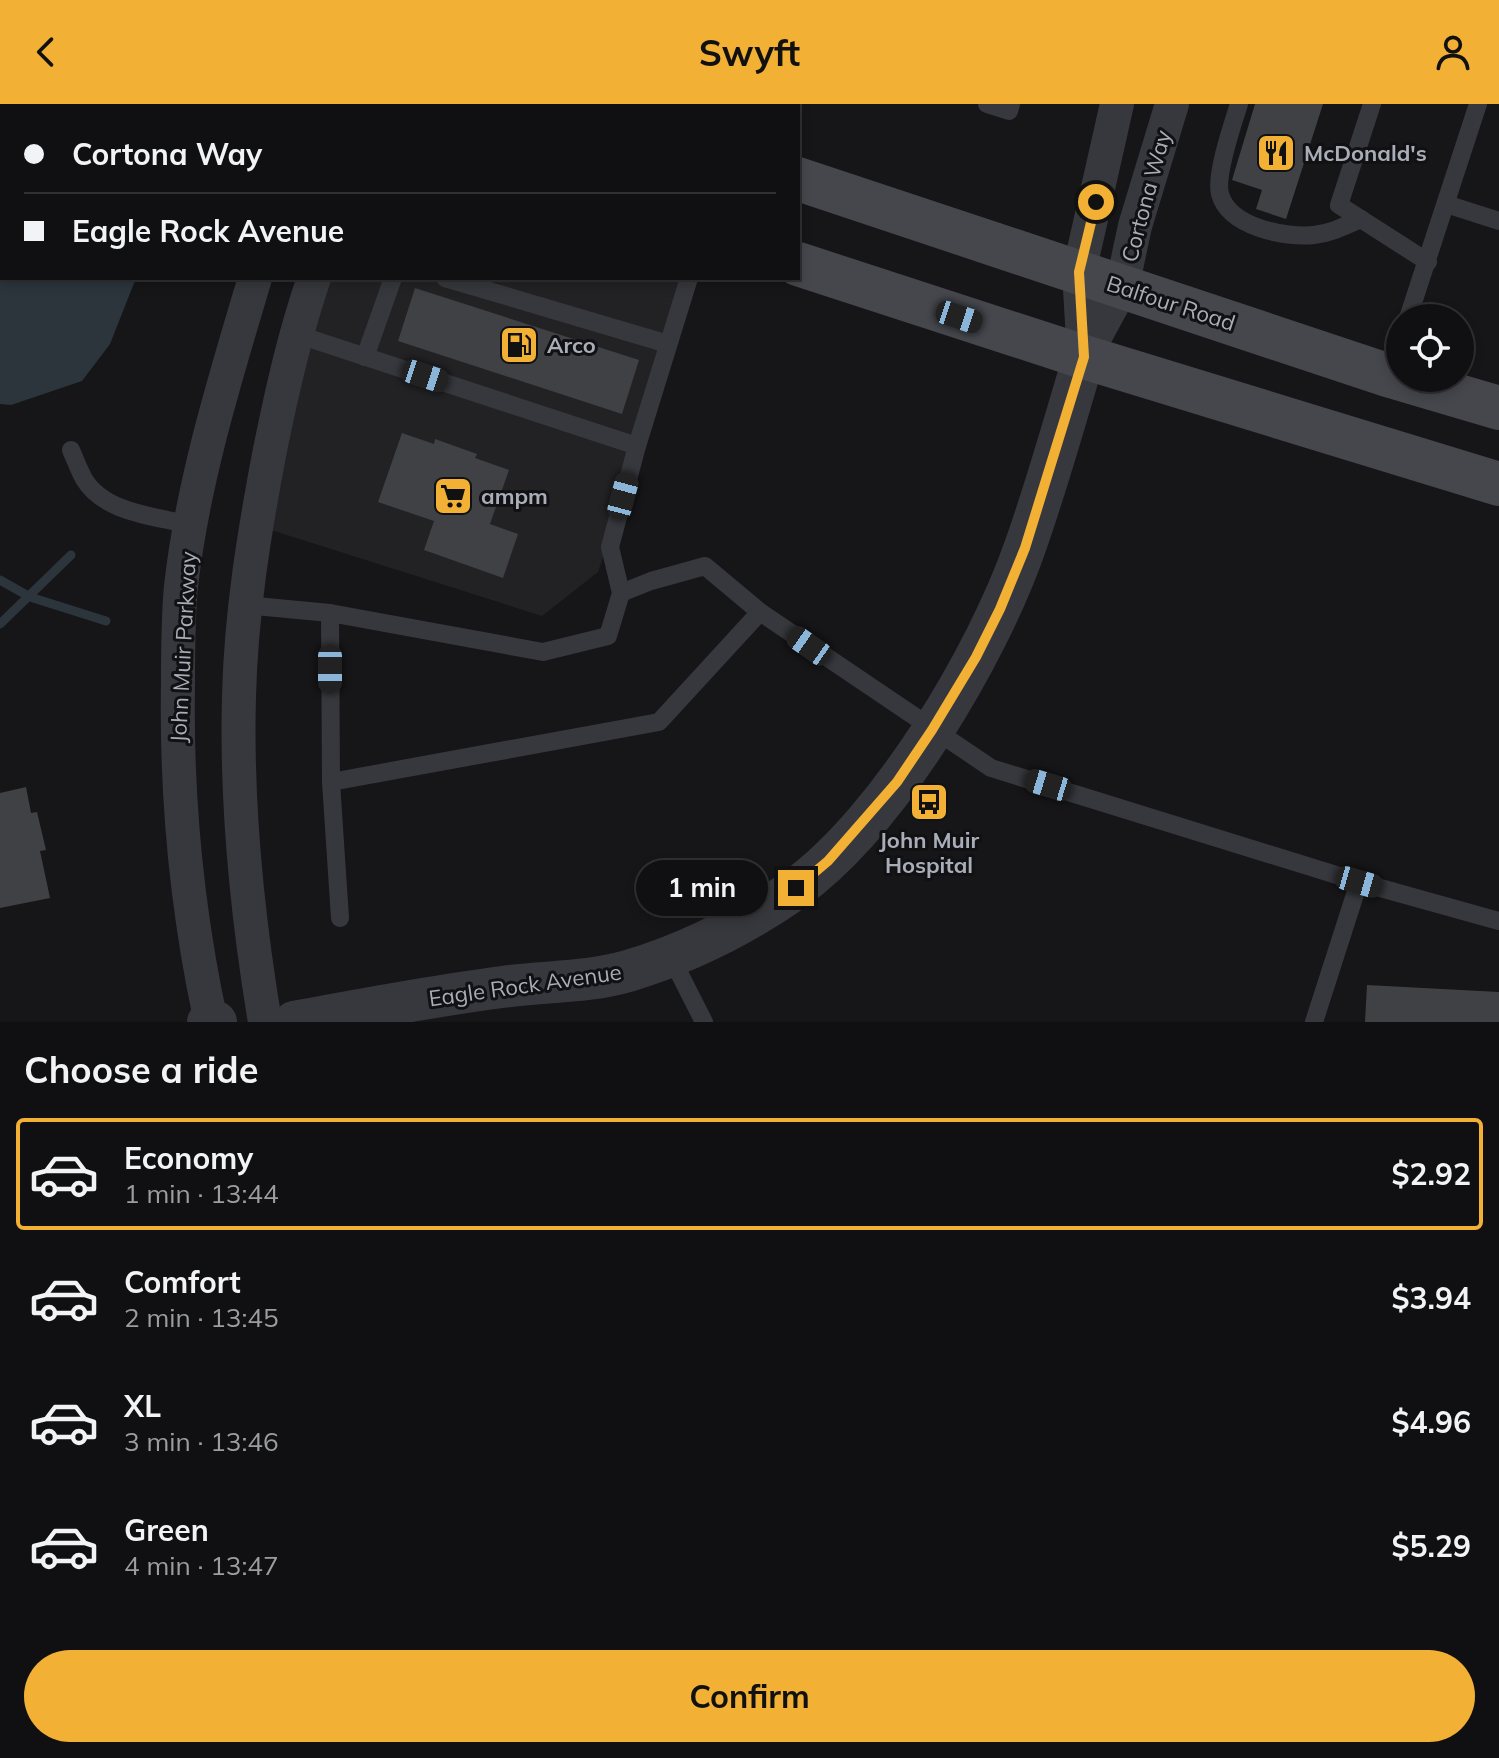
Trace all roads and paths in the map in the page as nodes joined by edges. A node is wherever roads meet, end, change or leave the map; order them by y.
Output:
1 (987, 104) edge
2 (1011, 104) edge
3 (1117, 104) edge
4 (1172, 104) edge
5 (1239, 104) edge
6 (1372, 104) edge
7 (1478, 104) edge
8 (800, 180) edge
9 (1446, 204) junction
10 (1361, 219) junction
11 (1499, 221) edge
12 (1428, 262) junction
13 (800, 265) edge
14 (1079, 272) junction
15 (254, 280) edge
16 (313, 280) edge
17 (392, 280) edge
18 (452, 280) edge
19 (688, 280) edge
20 (1122, 287) junction
21 (1413, 304) edge
22 (296, 334) junction
23 (668, 344) junction
24 (1386, 355) edge
25 (365, 357) junction
26 (1084, 357) junction
27 (1466, 392) edge
28 (1499, 408) edge
29 (637, 446) junction
30 (71, 450) dead end
31 (1499, 484) edge
32 (190, 525) junction
33 (621, 593) junction
34 (245, 605) junction
35 (760, 612) junction
36 (330, 613) junction
37 (932, 730) junction
38 (331, 782) junction
39 (1359, 882) junction
40 (340, 918) dead end
41 (1499, 921) edge
42 (671, 957) junction
43 (211, 1022) edge
44 (265, 1022) edge
45 (294, 1022) edge
46 (704, 1022) edge
47 (1314, 1022) edge

1 - 2 lane
3 - 14 street, Cortona Way
4 - 20 street, Cortona Way
5 - 10 lane
6 - 10 lane
7 - 9 lane
8 - 14 main road, Balfour Road
9 - 11 lane
9 - 12 lane
10 - 12 lane
12 - 21 lane
13 - 26 main road
14 - 20 main road, Balfour Road
14 - 26 street, Cortona Way
15 - 32 street, John Muir Parkway
16 - 22 street
17 - 25 lane
18 - 23 lane
19 - 23 lane
20 - 24 main road, Balfour Road
20 - 26 street, Cortona Way
22 - 25 lane
22 - 34 street
23 - 29 lane
25 - 29 lane
26 - 31 main road
26 - 37 street, Eagle Rock Avenue
27 - 28 main road, Balfour Road
29 - 33 lane
30 - 32 lane
32 - 43 street, John Muir Parkway
33 - 35 lane
33 - 36 lane
34 - 36 lane
34 - 44 street
35 - 37 lane
35 - 38 lane
36 - 38 lane
37 - 39 lane
37 - 42 street, Eagle Rock Avenue
38 - 40 lane
39 - 41 lane
39 - 47 lane
42 - 45 street, Eagle Rock Avenue
42 - 46 lane

